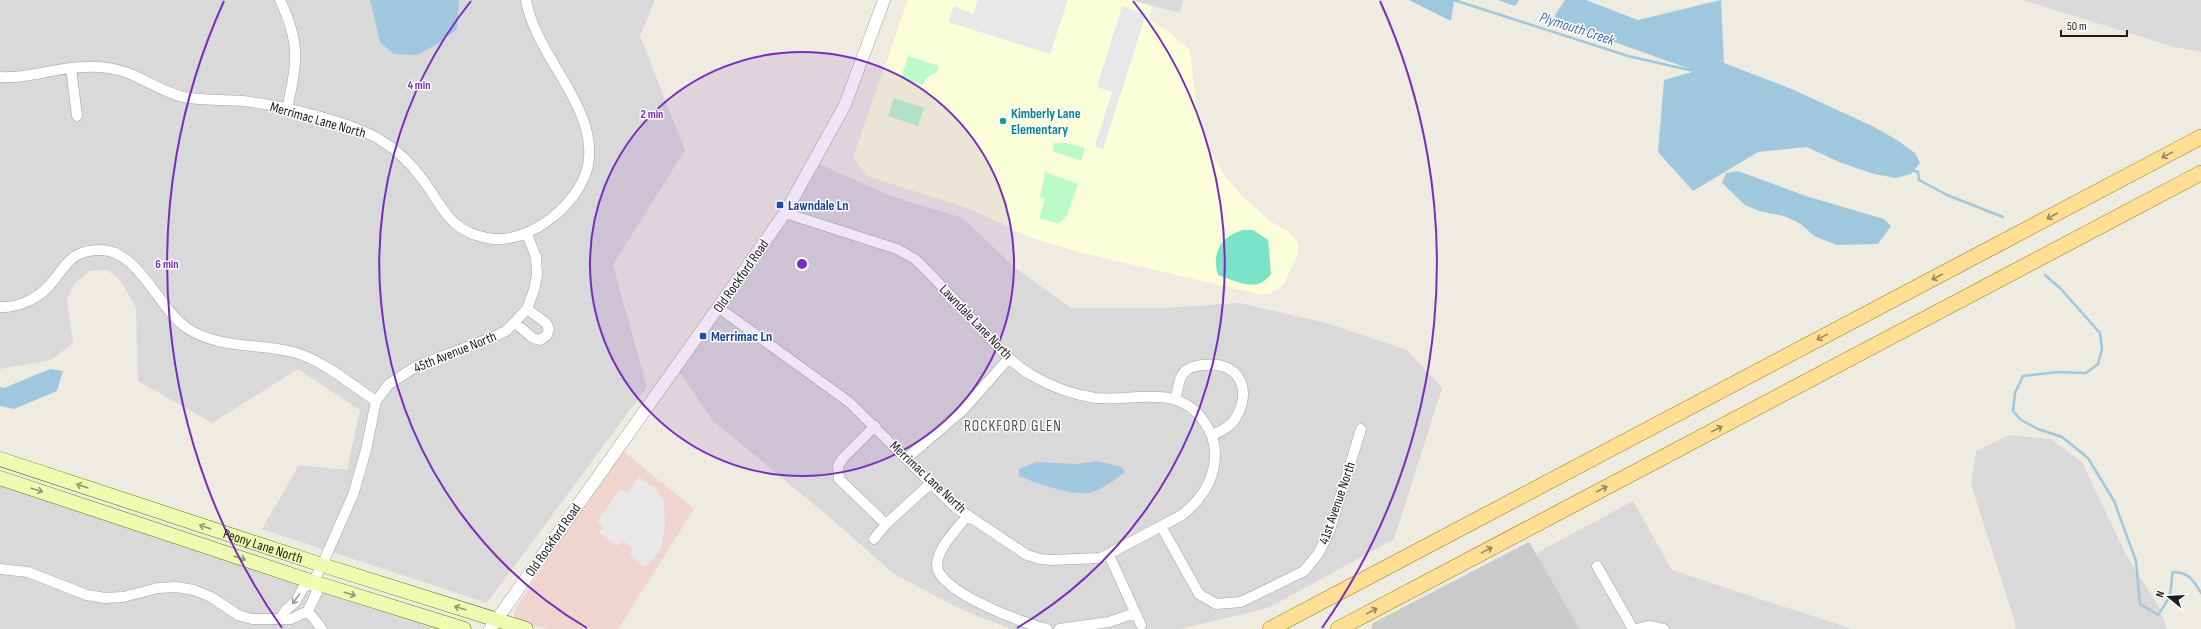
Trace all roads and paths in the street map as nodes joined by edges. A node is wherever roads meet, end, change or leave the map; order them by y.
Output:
1 (280, 0) edge
2 (526, 0) edge
3 (884, 0) edge
4 (71, 68) junction
5 (0, 77) edge
6 (287, 109) junction
7 (77, 116) dead end
8 (2201, 137) edge
9 (2201, 173) edge
10 (785, 213) junction
11 (527, 234) junction
12 (0, 307) edge
13 (719, 308) junction
14 (527, 309) junction
15 (515, 323) junction
16 (1009, 358) junction
17 (1176, 399) junction
18 (376, 401) junction
19 (875, 426) junction
20 (1361, 429) dead end
21 (1213, 435) junction
22 (907, 458) junction
23 (0, 459) edge
24 (0, 478) edge
25 (931, 483) junction
26 (968, 516) junction
27 (886, 524) junction
28 (1161, 526) junction
29 (874, 539) dead end
30 (1109, 554) junction
31 (322, 565) junction
32 (1597, 566) dead end
33 (0, 569) edge
34 (313, 582) junction
35 (308, 611) junction
36 (1135, 613) junction
37 (281, 618) junction
38 (494, 624) edge
39 (1140, 625) dead end
40 (322, 629) edge
41 (464, 629) edge
42 (526, 629) edge
43 (1047, 629) edge
44 (1059, 629) edge
45 (1270, 629) edge
46 (1338, 629) edge
47 (1634, 629) edge
48 (1664, 629) edge

1 - 6 street
2 - 11 street
3 - 10 street, Old Rockford Road
4 - 5 street, Merrimac Lane North
4 - 6 street, Merrimac Lane North
4 - 7 street
6 - 11 street, Merrimac Lane North
8 -> 45 main road
46 -> 9 main road
10 - 13 street, Old Rockford Road
10 - 16 street, Lawndale Lane North
11 - 14 street, 45th Avenue North
12 - 18 street
13 - 19 street, Merrimac Lane North
13 - 38 street, Old Rockford Road
14 - 15 street, 45th Avenue North
14 - 15 street
15 - 18 street, 45th Avenue North
16 - 17 street, Lawndale Lane North
16 - 22 street
17 - 21 street, Lawndale Lane North
17 - 21 street
18 - 31 street, 45th Avenue North
19 - 22 street, Merrimac Lane North
19 - 27 street
20 - 28 street, 41st Avenue North
21 - 28 street, Lawndale Lane North
22 - 25 street, Merrimac Lane North
31 -> 23 main road, Peony Lane North
24 -> 34 main road, Peony Lane North
25 - 26 street, Merrimac Lane North
25 - 27 street
26 - 30 street, Merrimac Lane North
26 - 43 street
27 - 29 street
28 - 30 street, Merrimac Lane North
30 - 36 street
31 - 34 street, 45th Avenue North
38 -> 31 main road, Peony Lane North
32 - 47 street
33 - 37 street
34 - 35 street
34 -> 37 street
34 -> 41 main road, Peony Lane North
35 - 37 street
35 - 40 street
36 - 39 street
36 - 44 street
38 - 42 main road, Peony Lane North
47 - 48 street

